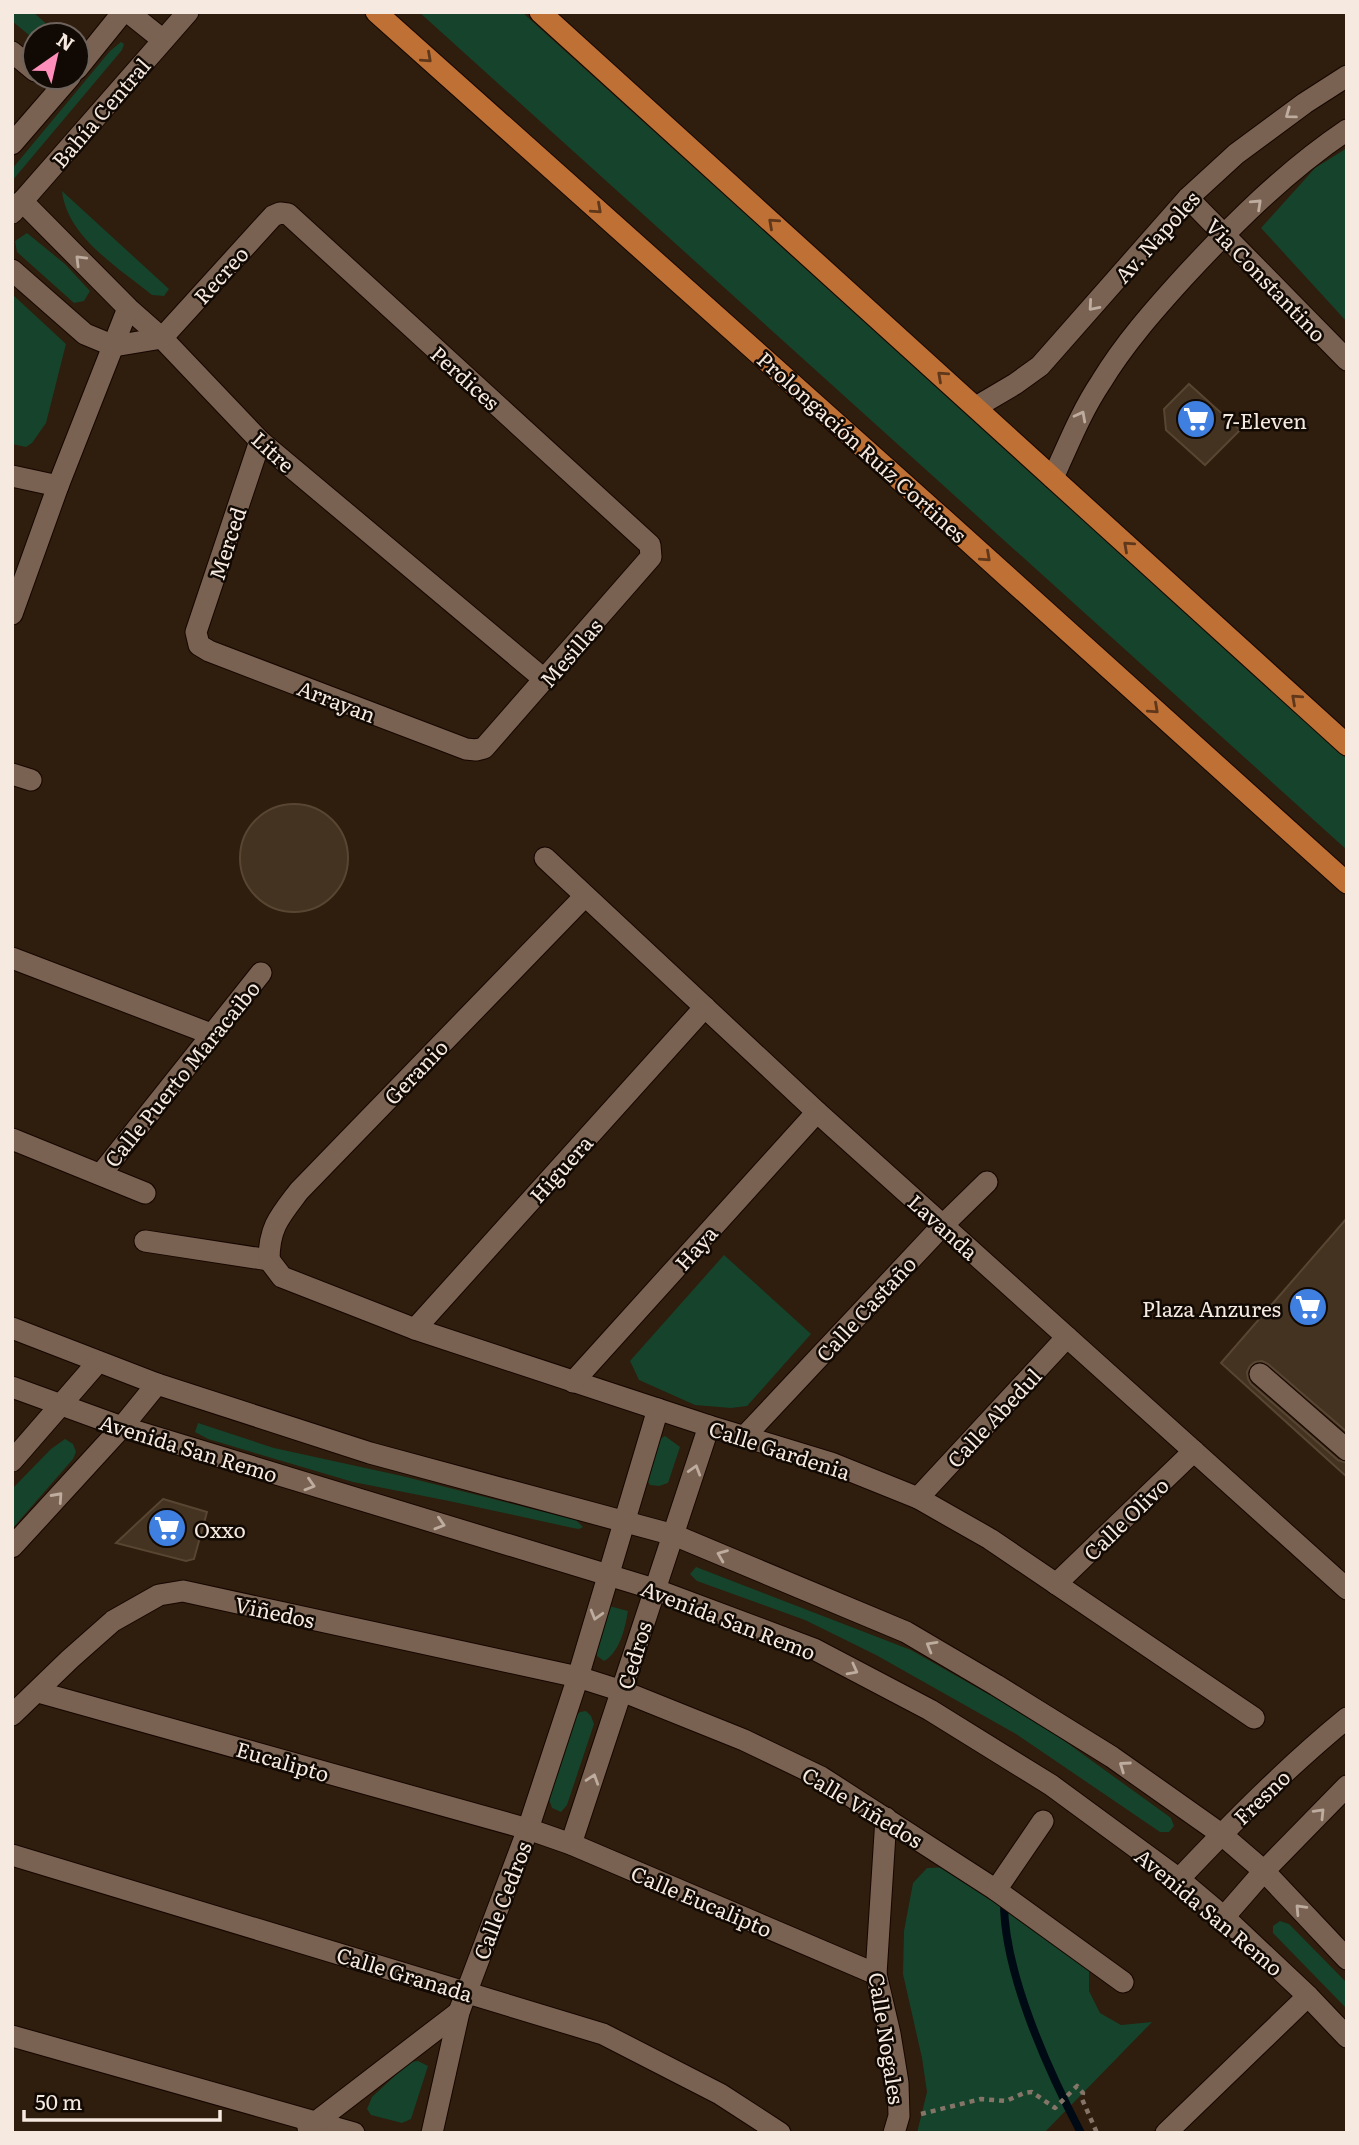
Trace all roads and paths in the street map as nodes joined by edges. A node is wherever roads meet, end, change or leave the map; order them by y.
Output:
1 (126, 12) edge
2 (188, 12) edge
3 (376, 12) edge
4 (540, 12) edge
5 (163, 40) junction
6 (91, 53) edge
7 (1347, 76) edge
8 (57, 91) edge
9 (17, 130) edge
10 (1347, 130) edge
11 (1188, 198) junction
12 (17, 207) edge
13 (280, 212) joint
14 (1223, 234) junction
15 (12, 270) edge
16 (128, 308) junction
17 (162, 338) junction
18 (114, 346) junction
19 (1347, 360) edge
20 (976, 407) junction
21 (260, 440) junction
22 (12, 476) edge
23 (1053, 478) junction
24 (58, 486) junction
25 (650, 545) joint
26 (12, 614) edge
27 (199, 645) joint
28 (545, 680) junction
29 (1347, 745) edge
30 (476, 750) joint
31 (545, 858) dead end
32 (1347, 883) edge
33 (585, 896) junction
34 (12, 958) edge
35 (261, 973) dead end
36 (705, 1007) junction
37 (211, 1034) junction
38 (817, 1112) junction
39 (12, 1139) edge
40 (101, 1174) junction
41 (987, 1182) dead end
42 (145, 1193) dead end
43 (943, 1224) junction
44 (145, 1241) dead end
45 (269, 1260) junction
46 (12, 1328) edge
47 (415, 1329) junction
48 (1068, 1336) junction
49 (99, 1362) junction
50 (1260, 1374) dead end
51 (573, 1382) junction
52 (157, 1384) junction
53 (12, 1387) edge
54 (61, 1406) junction
55 (657, 1409) junction
56 (709, 1426) junction
57 (122, 1427) junction
58 (745, 1436) junction
59 (1347, 1450) edge
60 (1194, 1451) junction
61 (12, 1461) edge
62 (918, 1498) junction
63 (624, 1521) junction
64 (674, 1535) junction
65 (12, 1547) edge
66 (608, 1576) junction
67 (1056, 1584) junction
68 (654, 1589) junction
69 (1347, 1589) edge
70 (578, 1678) junction
71 (622, 1691) junction
72 (38, 1692) junction
73 (12, 1715) edge
74 (1254, 1718) dead end
75 (1347, 1718) edge
76 (1347, 1786) edge
77 (886, 1818) junction
78 (1043, 1821) dead end
79 (528, 1829) junction
80 (1221, 1834) junction
81 (571, 1844) junction
82 (12, 1855) edge
83 (1264, 1871) junction
84 (1179, 1879) junction
85 (996, 1890) junction
86 (1224, 1917) junction
87 (1347, 1959) edge
88 (876, 1974) junction
89 (1123, 1982) dead end
90 (467, 1992) junction
91 (1308, 1996) junction
92 (459, 2012) junction
93 (12, 2036) edge
94 (1347, 2037) edge
95 (897, 2124) edge
96 (309, 2128) edge
97 (354, 2133) edge
98 (432, 2133) edge
99 (780, 2133) edge
100 (1097, 2133) edge
101 (1167, 2133) edge

1 - 5 street
1 - 6 street
2 - 5 street, Bahía Central
3 -> 32 main road, Prolongación Ruíz Cortines
20 -> 4 main road
5 - 12 street, Bahía Central
7 -> 11 street, Av. Napoles
8 - 9 street
14 -> 10 street
11 - 14 street, Via Constantino
11 -> 20 street, Av. Napoles
16 -> 12 street, Litre
13 - 17 street, Recreo
13 - 25 street, Perdices
14 - 19 street, Via Constantino
23 -> 14 street
15 - 18 street
16 - 17 street, Litre
16 - 18 street
17 - 18 street
17 - 21 street, Litre
18 - 24 street
20 - 23 main road
21 - 27 street, Merced
21 - 28 street, Litre
22 - 24 street
29 -> 23 main road
24 - 26 street
25 - 28 street, Mesillas
27 - 30 street, Arrayan
28 - 30 street, Mesillas
31 - 33 street, Lavanda
33 - 36 street, Lavanda
33 - 45 street, Geranio
34 - 37 street
35 - 37 street, Calle Puerto Maracaibo
36 - 38 street, Lavanda
36 - 47 street, Higuera
37 - 40 street, Calle Puerto Maracaibo
38 - 43 street, Lavanda
38 - 51 street, Haya
39 - 40 street
40 - 42 street
41 - 43 street, Calle Castaño
43 - 48 street, Lavanda
43 - 58 street, Calle Castaño
44 - 45 street
45 - 47 street, Calle Gardenia
46 - 49 street
47 - 51 street, Calle Gardenia
48 - 60 street, Lavanda
48 - 62 street, Calle Abedul
49 - 52 street
49 - 54 street
50 - 59 street
51 - 55 street, Calle Gardenia
52 - 57 street
52 - 63 street
53 - 54 street, Avenida San Remo
54 - 57 street, Avenida San Remo
54 - 61 street
55 - 56 street, Calle Gardenia
55 - 63 street
56 - 58 street, Calle Gardenia
64 -> 56 street, Cedros
65 -> 57 street
57 -> 66 street, Avenida San Remo
58 - 62 street, Calle Gardenia
60 - 67 street, Calle Olivo
60 - 69 street, Lavanda
62 - 67 street, Calle Gardenia
63 - 64 street
63 - 66 street
64 - 68 street, Cedros
80 -> 64 street
66 - 68 street, Avenida San Remo
66 -> 70 street
67 - 74 street, Calle Gardenia
68 - 71 street, Cedros
68 -> 84 street, Avenida San Remo
70 - 71 street, Calle Viñedos
70 - 72 street, Viñedos
70 - 79 street
71 - 77 street, Calle Viñedos
81 -> 71 street, Cedros
72 - 73 street, Viñedos
72 - 79 street, Eucalipto
75 - 80 street, Fresno
83 -> 76 street
77 - 85 street, Calle Viñedos
77 - 88 street, Calle Nogales
78 - 85 street
79 - 81 street, Calle Eucalipto
79 - 90 street, Calle Cedros
80 - 83 street
80 - 84 street, Fresno
81 - 88 street, Calle Eucalipto
82 - 90 street, Calle Granada
83 - 86 street
87 -> 83 street
84 - 86 street, Avenida San Remo
85 - 89 street, Calle Viñedos
86 - 91 street, Avenida San Remo
88 - 95 street, Calle Nogales
90 - 92 street, Calle Cedros
90 - 99 street, Calle Granada
91 - 94 street, Avenida San Remo
91 - 101 street
92 - 96 street
92 - 98 street, Calle Cedros
93 - 96 street
95 - 100 path
96 - 97 street

